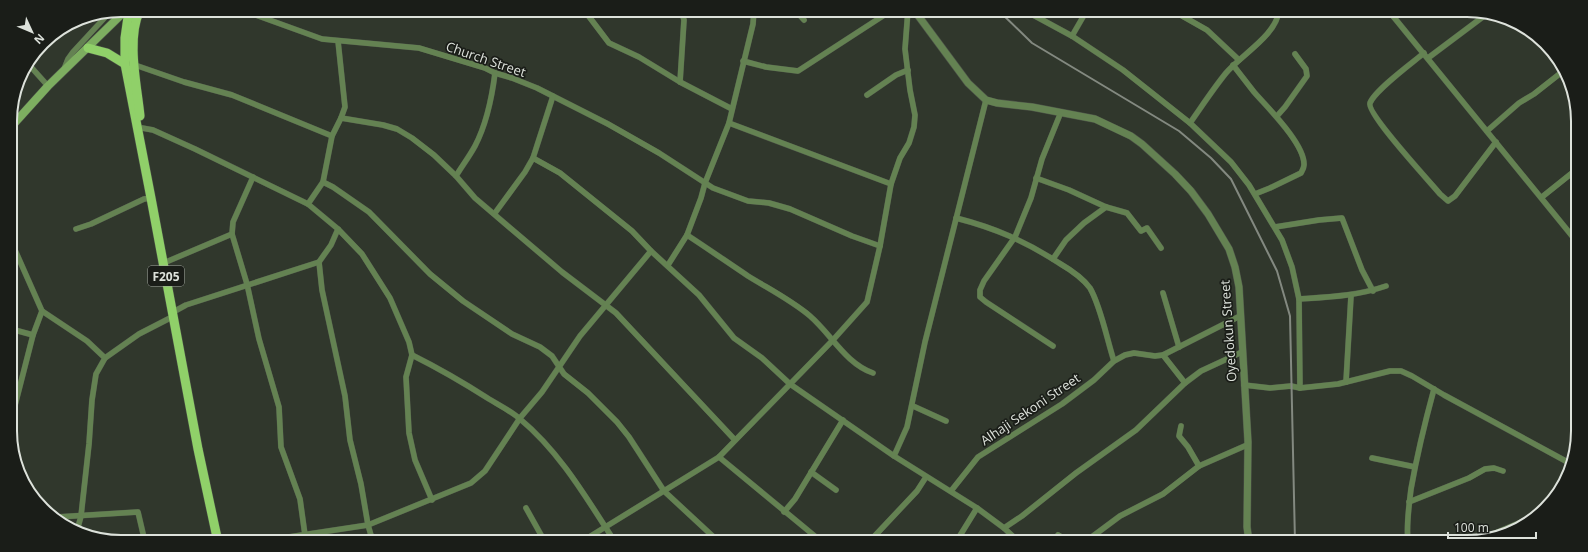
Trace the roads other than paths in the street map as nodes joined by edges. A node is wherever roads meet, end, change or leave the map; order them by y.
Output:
1 (119, 17) edge
2 (128, 17) edge
3 (138, 17) edge
4 (261, 17) edge
5 (589, 17) edge
6 (683, 17) edge
7 (754, 17) edge
8 (801, 17) edge
9 (881, 17) edge
10 (907, 17) edge
11 (919, 17) edge
12 (1037, 17) edge
13 (1083, 17) edge
14 (1184, 17) edge
15 (1276, 17) edge
16 (1394, 17) edge
17 (104, 18) edge
18 (1481, 18) edge
19 (804, 20) dead end
20 (1072, 36) junction
21 (338, 41) junction
22 (88, 48) junction
23 (1295, 54) dead end
24 (1426, 56) junction
25 (1239, 60) junction
26 (743, 61) junction
27 (125, 64) junction
28 (135, 65) junction
29 (1233, 65) junction
30 (32, 67) edge
31 (64, 70) junction
32 (908, 70) junction
33 (495, 73) junction
34 (1559, 74) edge
35 (680, 82) junction
36 (48, 86) junction
37 (867, 95) dead end
38 (553, 96) junction
39 (986, 100) junction
40 (732, 109) junction
41 (1061, 112) junction
42 (1277, 116) junction
43 (341, 118) junction
44 (17, 120) edge
45 (728, 123) junction
46 (1190, 123) junction
47 (142, 128) junction
48 (1487, 132) junction
49 (332, 136) junction
50 (1496, 142) junction
51 (534, 158) junction
52 (1571, 174) edge
53 (456, 176) junction
54 (253, 177) junction
55 (1036, 178) junction
56 (323, 182) junction
57 (705, 182) junction
58 (891, 184) junction
59 (1255, 194) junction
60 (1542, 197) junction
61 (151, 198) junction
62 (308, 204) junction
63 (1106, 207) junction
64 (495, 213) junction
65 (956, 218) junction
66 (1275, 227) junction
67 (76, 229) dead end
68 (338, 229) junction
69 (232, 234) junction
70 (1571, 234) edge
71 (686, 235) junction
72 (1015, 237) junction
73 (880, 246) junction
74 (1161, 248) dead end
75 (651, 251) junction
76 (17, 255) edge
77 (1053, 259) junction
78 (166, 262) junction
79 (319, 262) junction
80 (668, 265) junction
81 (247, 284) junction
82 (1386, 286) dead end
83 (1373, 291) junction
84 (1163, 292) dead end
85 (1351, 296) junction
86 (1299, 299) junction
87 (604, 305) junction
88 (42, 311) junction
89 (174, 314) junction
90 (1240, 316) junction
91 (17, 331) edge
92 (33, 335) junction
93 (833, 340) junction
94 (1052, 346) dead end
95 (1179, 347) junction
96 (1242, 352) junction
97 (412, 355) junction
98 (1163, 355) junction
99 (105, 358) junction
100 (1114, 361) junction
101 (559, 366) junction
102 (873, 373) dead end
103 (1346, 382) junction
104 (1185, 383) junction
105 (790, 384) junction
106 (1244, 385) junction
107 (1300, 388) junction
108 (1434, 389) junction
109 (17, 397) edge
110 (912, 406) junction
111 (520, 418) junction
112 (843, 420) junction
113 (946, 421) dead end
114 (1181, 426) dead end
115 (734, 439) junction
116 (1247, 445) junction
117 (894, 456) junction
118 (718, 457) junction
119 (1372, 458) dead end
120 (1567, 461) edge
121 (1199, 466) junction
122 (1415, 467) junction
123 (1503, 471) dead end
124 (811, 472) junction
125 (926, 477) junction
126 (836, 490) dead end
127 (664, 491) junction
128 (951, 491) junction
129 (432, 500) junction
130 (1409, 502) junction
131 (526, 508) dead end
132 (977, 508) junction
133 (784, 512) junction
134 (81, 516) junction
135 (62, 517) edge
136 (368, 525) junction
137 (78, 526) edge
138 (605, 526) junction
139 (1004, 528) junction
140 (143, 535) edge
141 (218, 535) edge
142 (305, 535) joint
143 (371, 535) edge
144 (541, 535) edge
145 (592, 535) edge
146 (611, 535) edge
147 (709, 535) edge
148 (813, 535) edge
149 (875, 535) edge
150 (960, 535) edge
151 (1012, 535) edge
152 (1094, 535) edge
153 (1248, 535) edge
154 (1408, 535) edge

1 - 22 main road
2 - 27 main road, F205
3 - 28 main road, F205
4 - 21 street, Church Street
5 - 35 street
6 - 35 street
7 - 26 street
8 - 19 street
9 - 26 street
10 - 32 street
11 - 39 street
12 - 20 street
13 - 20 street
14 - 25 street
15 - 25 street
16 - 24 street
17 - 31 street
18 - 24 street
20 - 46 street
21 - 33 street, Church Street
21 - 43 street
22 - 27 main road
22 - 31 main road
23 - 42 street
24 - 48 street
24 - 50 street
25 - 29 street
26 - 40 street
27 - 61 main road, F205
28 - 47 main road, F205
28 - 49 street
29 - 42 street
29 - 46 street
30 - 36 street
31 - 36 main road
32 - 37 street
32 - 58 street
33 - 38 street, Church Street
33 - 53 street
34 - 48 street
35 - 40 street
36 - 44 main road
38 - 51 street
38 - 57 street, Church Street
39 - 41 street, Oyedokun Street
39 - 65 street
40 - 45 street
41 - 55 street
41 - 90 street, Oyedokun Street
42 - 59 street
43 - 49 street
43 - 53 street
45 - 57 street
45 - 58 street
46 - 59 street
47 - 54 street
47 - 78 main road, F205
48 - 50 street
49 - 56 street
50 - 60 street
51 - 64 street
51 - 75 street
52 - 60 street
53 - 64 street
54 - 62 street
54 - 69 street
55 - 63 street
55 - 72 street
56 - 62 street
56 - 101 street
57 - 71 street
57 - 73 street, Church Street
58 - 73 street
59 - 66 street
60 - 70 street
61 - 67 street
61 - 89 main road, F205
62 - 68 street
63 - 74 street
63 - 77 street
64 - 87 street
65 - 72 street
65 - 110 street
66 - 83 street
66 - 86 street
68 - 79 street
68 - 97 street
69 - 78 street
69 - 81 street
71 - 80 street
71 - 93 street
72 - 77 street
72 - 94 street
73 - 93 street
75 - 80 street
75 - 87 street
76 - 88 street
77 - 100 street
78 - 89 main road, F205
79 - 81 street
79 - 136 street
80 - 105 street
81 - 89 street
81 - 142 street
82 - 83 street
83 - 85 street
84 - 95 street
85 - 86 street
85 - 103 street
86 - 107 street
87 - 101 street
87 - 115 street
88 - 92 street
88 - 99 street
89 - 99 street
89 - 141 main road, F205
90 - 95 street, Alhaji Sekoni Street
90 - 96 street, Oyedokun Street
91 - 92 street
92 - 109 street
93 - 102 street
93 - 105 street
95 - 98 street, Alhaji Sekoni Street
96 - 104 street
96 - 106 street, Oyedokun Street
97 - 111 street
97 - 129 street
98 - 100 street, Alhaji Sekoni Street
98 - 104 street
99 - 134 street
100 - 128 street, Alhaji Sekoni Street
101 - 111 street
101 - 127 street
103 - 107 street
103 - 108 street
104 - 139 street
105 - 112 street
105 - 115 street
106 - 107 street
106 - 116 street, Oyedokun Street
108 - 120 street
108 - 122 street
110 - 113 street
110 - 117 street
111 - 129 street
111 - 138 street
112 - 117 street
112 - 124 street
114 - 121 street
115 - 118 street
116 - 121 street
116 - 153 street, Oyedokun Street
117 - 125 street
118 - 127 street
118 - 133 street
119 - 122 street
121 - 152 street
122 - 130 street
123 - 130 street
124 - 126 street
124 - 133 street
125 - 128 street
125 - 149 street
127 - 138 street
127 - 147 street
128 - 132 street
129 - 136 street
130 - 154 street
131 - 144 street
132 - 139 street
132 - 150 street
133 - 148 street
134 - 135 street
134 - 137 street
134 - 140 street
136 - 142 street
136 - 143 street
138 - 145 street
138 - 146 street
139 - 151 street

